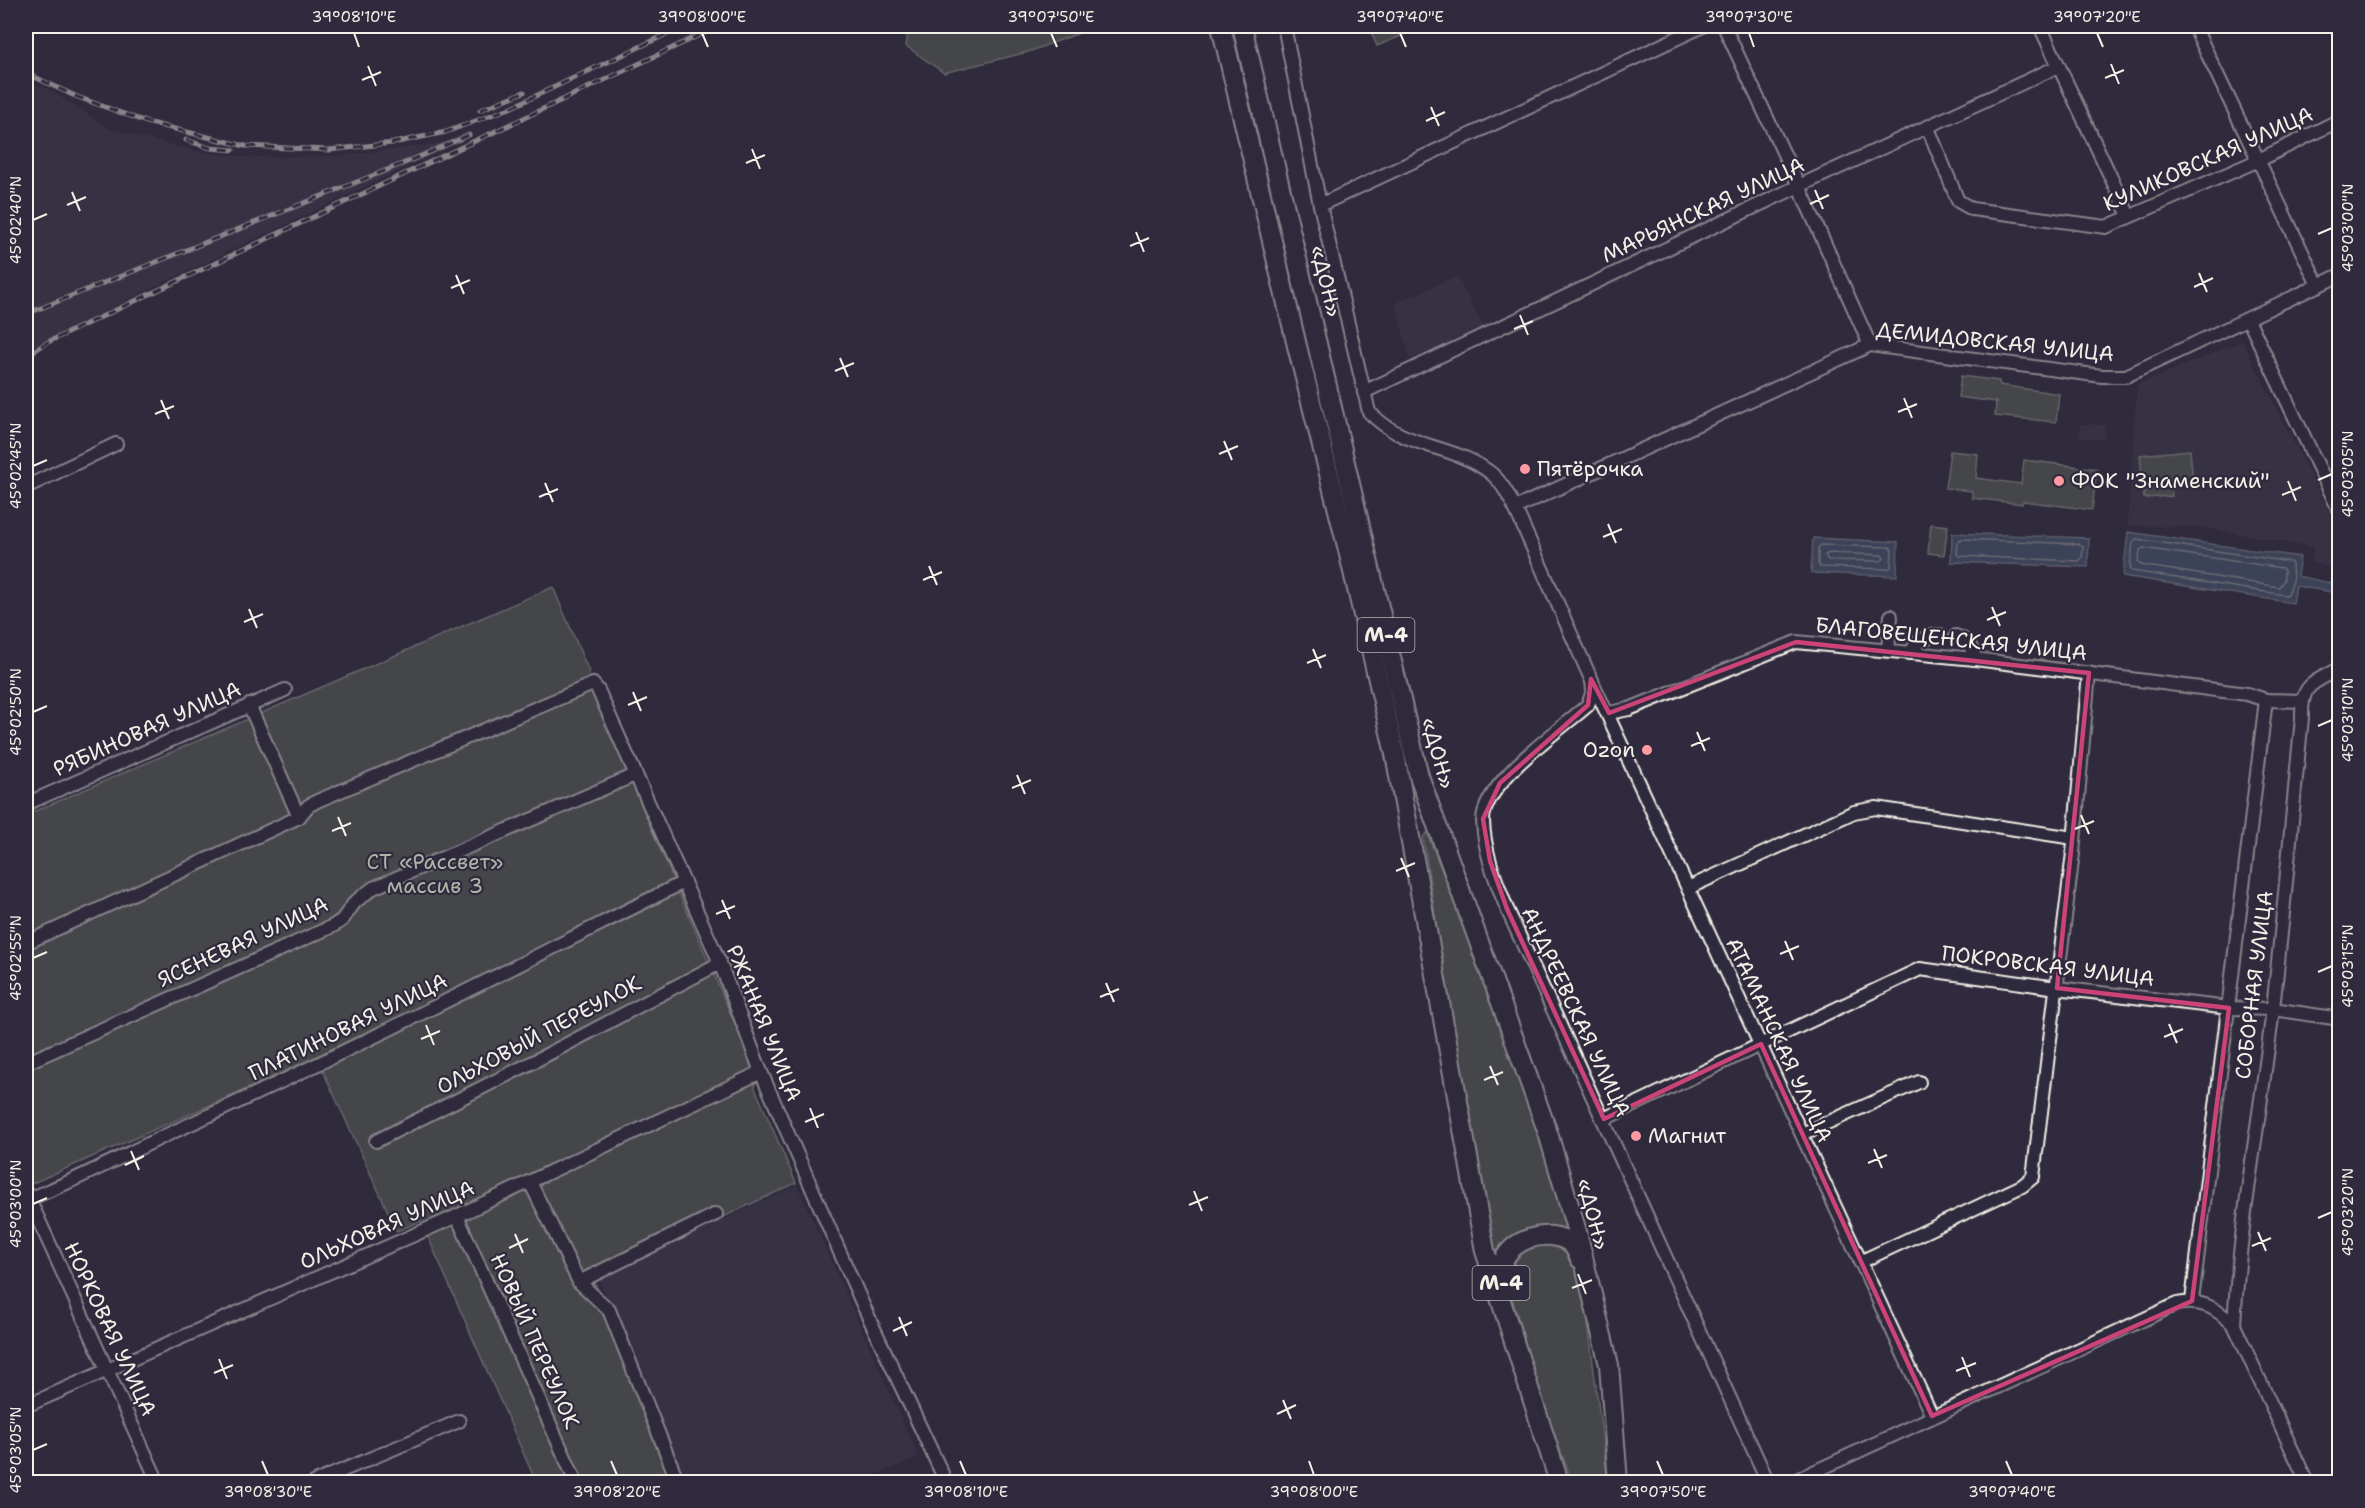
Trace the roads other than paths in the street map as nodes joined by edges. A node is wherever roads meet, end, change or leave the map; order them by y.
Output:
1 (1221, 26) edge
2 (1242, 26) edge
3 (1284, 26) edge
4 (1703, 26) edge
5 (1724, 26) edge
6 (2040, 26) edge
7 (2194, 26) edge
8 (2059, 66) junction
9 (2340, 120) edge
10 (1928, 128) junction
11 (2259, 160) junction
12 (1799, 186) junction
13 (1320, 205) junction
14 (2129, 216) junction
15 (2340, 275) edge
16 (2318, 285) junction
17 (2248, 319) junction
18 (1870, 345) junction
19 (1364, 392) junction
20 (116, 444) dead end
21 (26, 487) edge
22 (1515, 508) junction
23 (2340, 512) edge
24 (1891, 616) dead end
25 (1940, 635) dead end
26 (1956, 636) dead end
27 (1888, 650) junction
28 (1910, 653) junction
29 (1976, 659) junction
30 (2340, 668) edge
31 (2089, 673) junction
32 (1591, 679) junction
33 (285, 690) dead end
34 (2266, 700) junction
35 (2301, 700) junction
36 (249, 705) junction
37 (1609, 713) junction
38 (635, 775) junction
39 (26, 804) edge
40 (299, 817) junction
41 (2074, 838) junction
42 (684, 882) junction
43 (1688, 888) junction
44 (26, 943) edge
45 (720, 963) junction
46 (2057, 988) junction
47 (2229, 1008) junction
48 (2273, 1009) junction
49 (2340, 1019) edge
50 (1761, 1044) junction
51 (26, 1063) edge
52 (761, 1072) junction
53 (1919, 1082) dead end
54 (1604, 1119) junction
55 (1802, 1134) junction
56 (375, 1141) dead end
57 (530, 1182) junction
58 (27, 1197) edge
59 (716, 1214) dead end
60 (457, 1216) junction
61 (1860, 1262) junction
62 (1583, 1266) junction
63 (579, 1282) junction
64 (2192, 1301) junction
65 (2234, 1325) junction
66 (107, 1368) junction
67 (26, 1406) edge
68 (1533, 1407) junction
69 (1932, 1416) junction
70 (459, 1421) dead end
71 (158, 1482) edge
72 (315, 1482) edge
73 (576, 1482) edge
74 (678, 1482) edge
75 (946, 1482) edge
76 (1559, 1482) edge
77 (1618, 1482) edge
78 (1768, 1482) edge
79 (1792, 1482) edge
80 (2307, 1482) edge

1 - 68 highway, «ДОН» / М-4
2 - 62 highway, «ДОН» / М-4
3 - 13 street, АТАМАНСКАЯ УЛИЦА
4 - 13 street
5 - 12 street
6 - 8 street
7 - 11 street
8 - 10 street, МАРЬЯНСКАЯ УЛИЦА
8 - 14 street
9 - 11 street, КУЛИКОВСКАЯ УЛИЦА
10 - 12 street, МАРЬЯНСКАЯ УЛИЦА
10 - 14 street, КУЛИКОВСКАЯ УЛИЦА
11 - 14 street, КУЛИКОВСКАЯ УЛИЦА
11 - 16 street
12 - 18 street
12 - 19 street, МАРЬЯНСКАЯ УЛИЦА
13 - 19 street, АТАМАНСКАЯ УЛИЦА
15 - 16 street, ДЕМИДОВСКАЯ УЛИЦА
16 - 17 street, ДЕМИДОВСКАЯ УЛИЦА
17 - 18 street, ДЕМИДОВСКАЯ УЛИЦА
17 - 23 street
18 - 22 street, ДЕМИДОВСКАЯ УЛИЦА
19 - 22 street, АТАМАНСКАЯ УЛИЦА
20 - 21 street
22 - 32 street, АТАМАНСКАЯ УЛИЦА
24 - 27 street
25 - 28 street
26 - 29 street
27 - 28 street, БЛАГОВЕЩЕНСКАЯ УЛИЦА
27 - 37 street, БЛАГОВЕЩЕНСКАЯ УЛИЦА
28 - 29 street, БЛАГОВЕЩЕНСКАЯ УЛИЦА
29 - 31 street, БЛАГОВЕЩЕНСКАЯ УЛИЦА
30 - 35 street
31 - 34 street, БЛАГОВЕЩЕНСКАЯ УЛИЦА
31 - 41 street
32 - 37 street, АТАМАНСКАЯ УЛИЦА
32 - 54 street, АНДРЕЕВСКАЯ УЛИЦА
33 - 36 street, РЯБИНОВАЯ УЛИЦА
34 - 35 street, БЛАГОВЕЩЕНСКАЯ УЛИЦА
34 - 47 street, СОБОРНАЯ УЛИЦА
35 - 48 street, СОБОРНАЯ УЛИЦА
36 - 39 street, РЯБИНОВАЯ УЛИЦА
36 - 40 street
37 - 43 street, АТАМАНСКАЯ УЛИЦА
38 - 40 street, РЖАНАЯ УЛИЦА
38 - 42 street, РЖАНАЯ УЛИЦА
38 - 51 street, ЯСЕНЕВАЯ УЛИЦА
40 - 44 street
41 - 43 street
41 - 46 street
42 - 45 street, РЖАНАЯ УЛИЦА
42 - 58 street, ПЛАТИНОВАЯ УЛИЦА
43 - 50 street, АТАМАНСКАЯ УЛИЦА
45 - 52 street, РЖАНАЯ УЛИЦА
45 - 56 street, ОЛЬХОВЫЙ ПЕРЕУЛОК
46 - 47 street, ПОКРОВСКАЯ УЛИЦА
46 - 50 street, ПОКРОВСКАЯ УЛИЦА
46 - 61 street
47 - 48 street, ПОКРОВСКАЯ УЛИЦА
47 - 64 street, СОБОРНАЯ УЛИЦА
48 - 49 street, ПОКРОВСКАЯ УЛИЦА
48 - 65 street, СОБОРНАЯ УЛИЦА
50 - 54 street, ПОКРОВСКАЯ УЛИЦА
50 - 55 street, АТАМАНСКАЯ УЛИЦА
52 - 57 street, ОЛЬХОВАЯ УЛИЦА
52 - 75 street, РЖАНАЯ УЛИЦА
53 - 55 street
54 - 78 street, АНДРЕЕВСКАЯ УЛИЦА
55 - 61 street, АТАМАНСКАЯ УЛИЦА
57 - 60 street, ОЛЬХОВАЯ УЛИЦА
57 - 63 street
58 - 66 street, НОРКОВАЯ УЛИЦА
59 - 63 street
60 - 66 street, ОЛЬХОВАЯ УЛИЦА
60 - 73 street, НОВЫЙ ПЕРЕУЛОК
61 - 69 street, АТАМАНСКАЯ УЛИЦА
62 - 68 highway, М-4
62 - 77 highway, «ДОН» / М-4
63 - 74 street
64 - 65 street, СОБОРНАЯ УЛИЦА
64 - 69 street
65 - 80 street, СОБОРНАЯ УЛИЦА
66 - 67 street, ОЛЬХОВАЯ УЛИЦА
66 - 71 street, НОРКОВАЯ УЛИЦА
68 - 76 highway, «ДОН» / М-4
69 - 79 street
70 - 72 street

